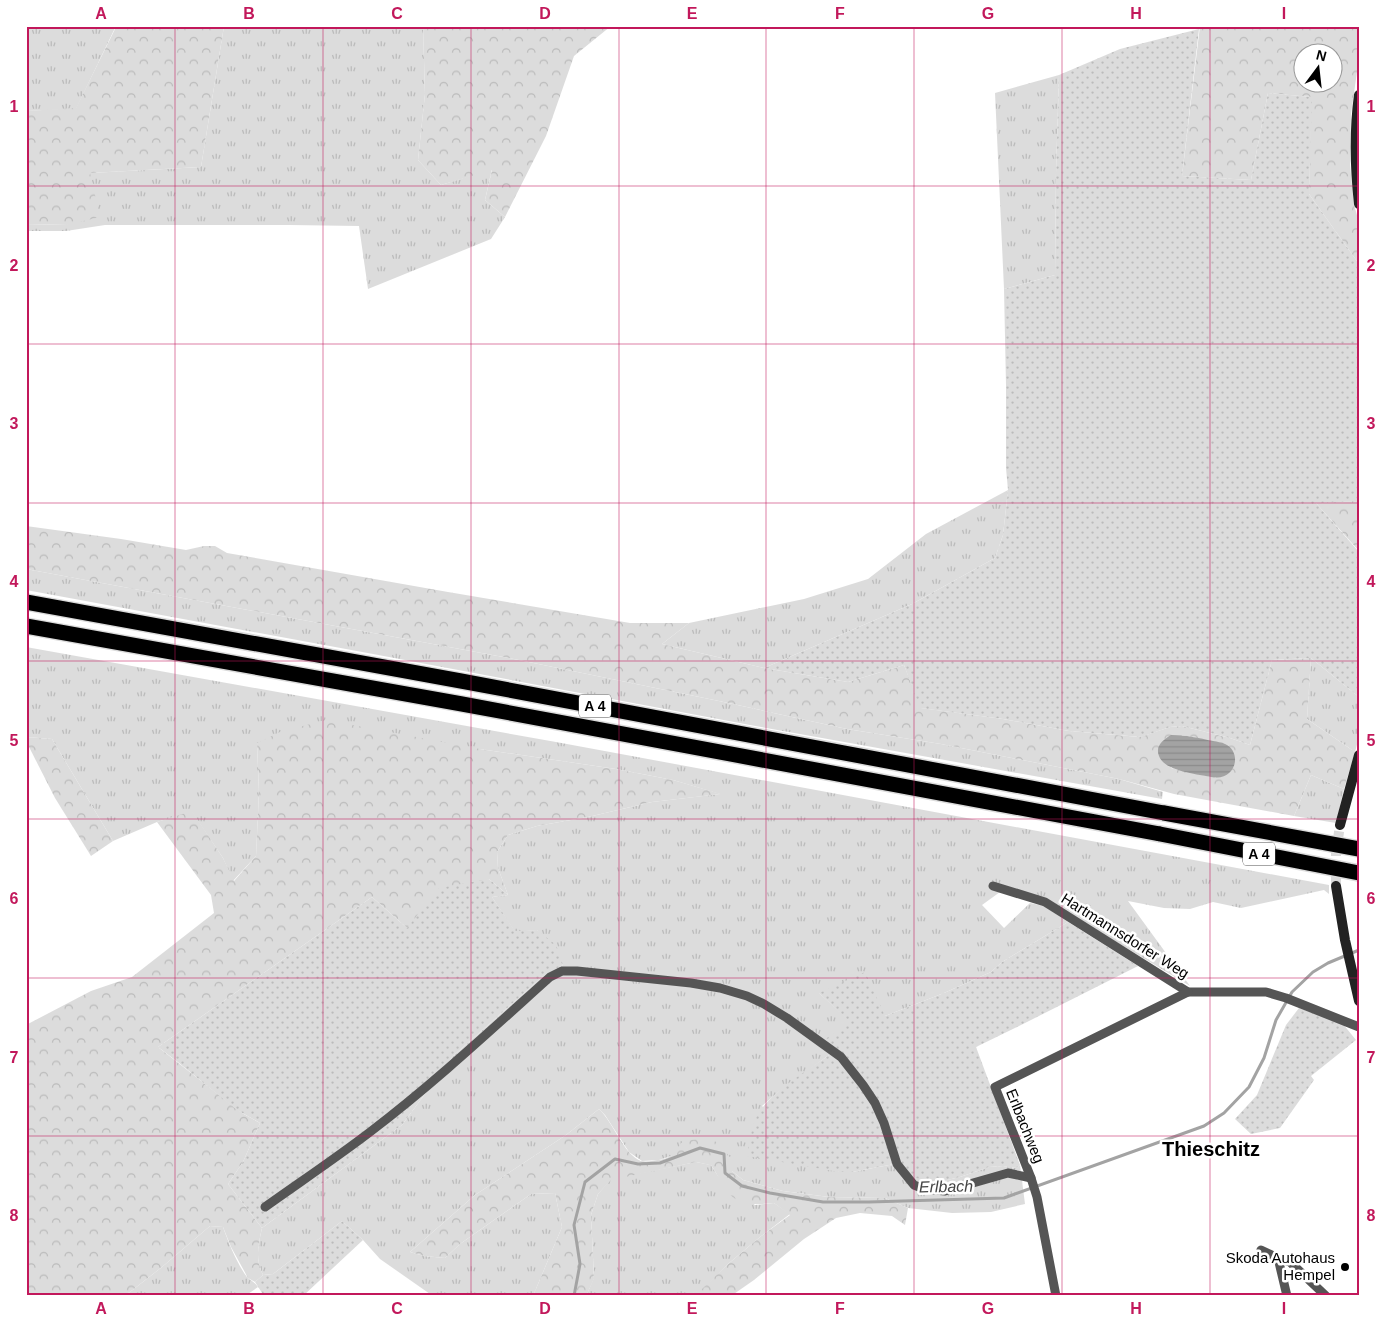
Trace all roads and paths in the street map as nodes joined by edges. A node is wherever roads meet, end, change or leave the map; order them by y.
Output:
1 (1359, 96) edge
2 (1359, 204) edge
3 (26, 602) edge
4 (26, 626) edge
5 (1359, 754) edge
6 (1340, 824) tunnel mouth
7 (1359, 850) edge
8 (1359, 873) edge
9 (993, 886) dead end
10 (1336, 886) tunnel mouth
11 (1188, 992) junction
12 (1359, 1001) edge
13 (1359, 1027) edge
14 (1032, 1181) junction
15 (265, 1208) dead end
16 (1261, 1250) dead end
17 (1278, 1258) junction
18 (1056, 1296) edge
19 (1287, 1296) edge
20 (1326, 1296) edge

1 - 2 main road
3 - 7 highway, A 4, bridge
4 - 8 highway, A 4, bridge
5 - 6 main road
9 - 11 street, Hartmannsdorfer Weg
10 - 12 main road
11 - 13 street, Hartmannsdorfer Weg
11 - 14 street, Erlbachweg
14 - 15 street
14 - 18 street, Erlbachweg
16 - 17 street
17 - 19 street
17 - 20 street

